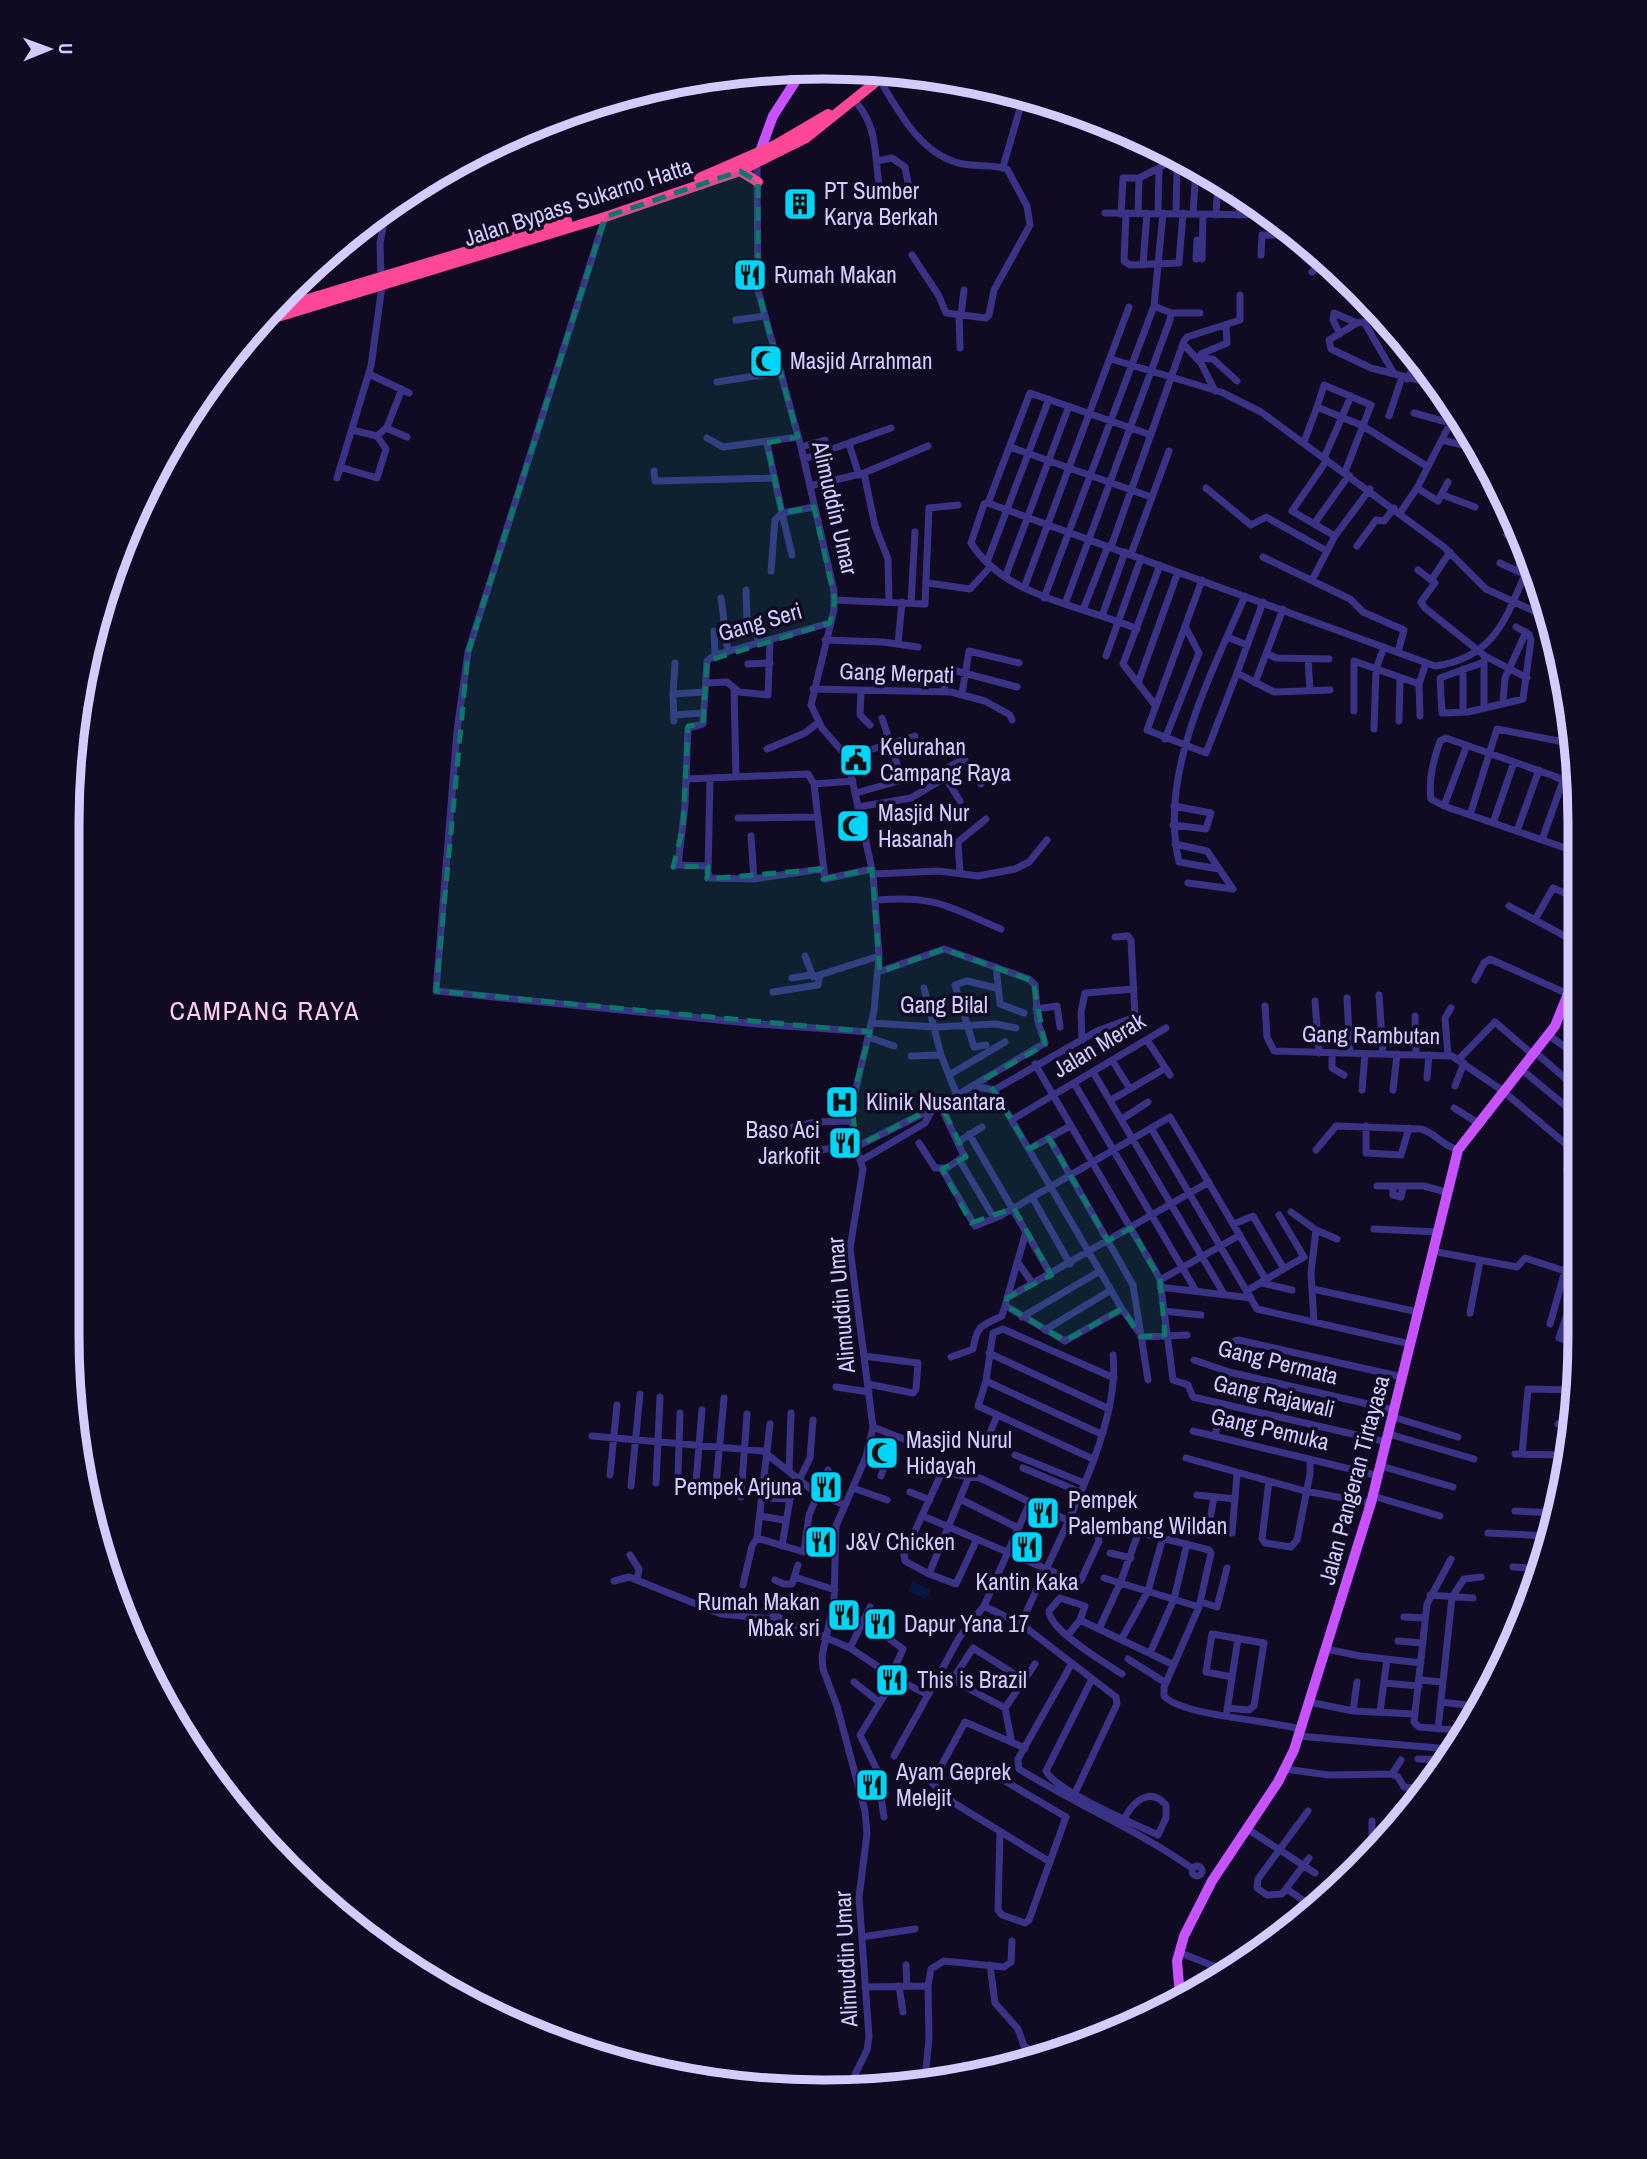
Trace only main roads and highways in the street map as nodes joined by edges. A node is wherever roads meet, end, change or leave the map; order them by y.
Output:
1 (796, 80) edge
2 (875, 80) edge
3 (876, 80) edge
4 (797, 139) junction
5 (758, 159) junction
6 (740, 171) junction
7 (758, 182) road end
8 (455, 259) junction
9 (382, 282) junction
10 (289, 306) edge
11 (279, 316) edge
12 (1568, 994) edge
13 (1180, 1989) edge

1 - 5 main road
2 - 4 highway, Jalan Bypass Sukarno Hatta
3 - 4 highway, Jalan Bypass Sukarno Hatta
4 - 5 highway, Jalan Bypass Sukarno Hatta
5 - 6 highway, Jalan Bypass Sukarno Hatta
5 - 8 highway, Jalan Bypass Sukarno Hatta
6 - 7 highway
6 - 8 highway, Jalan Bypass Sukarno Hatta
8 - 9 highway, Jalan Bypass Sukarno Hatta
9 - 10 highway, Jalan Bypass Sukarno Hatta
9 - 11 highway, Jalan Bypass Sukarno Hatta
12 - 13 main road, Jalan Pangeran Tirtayasa

